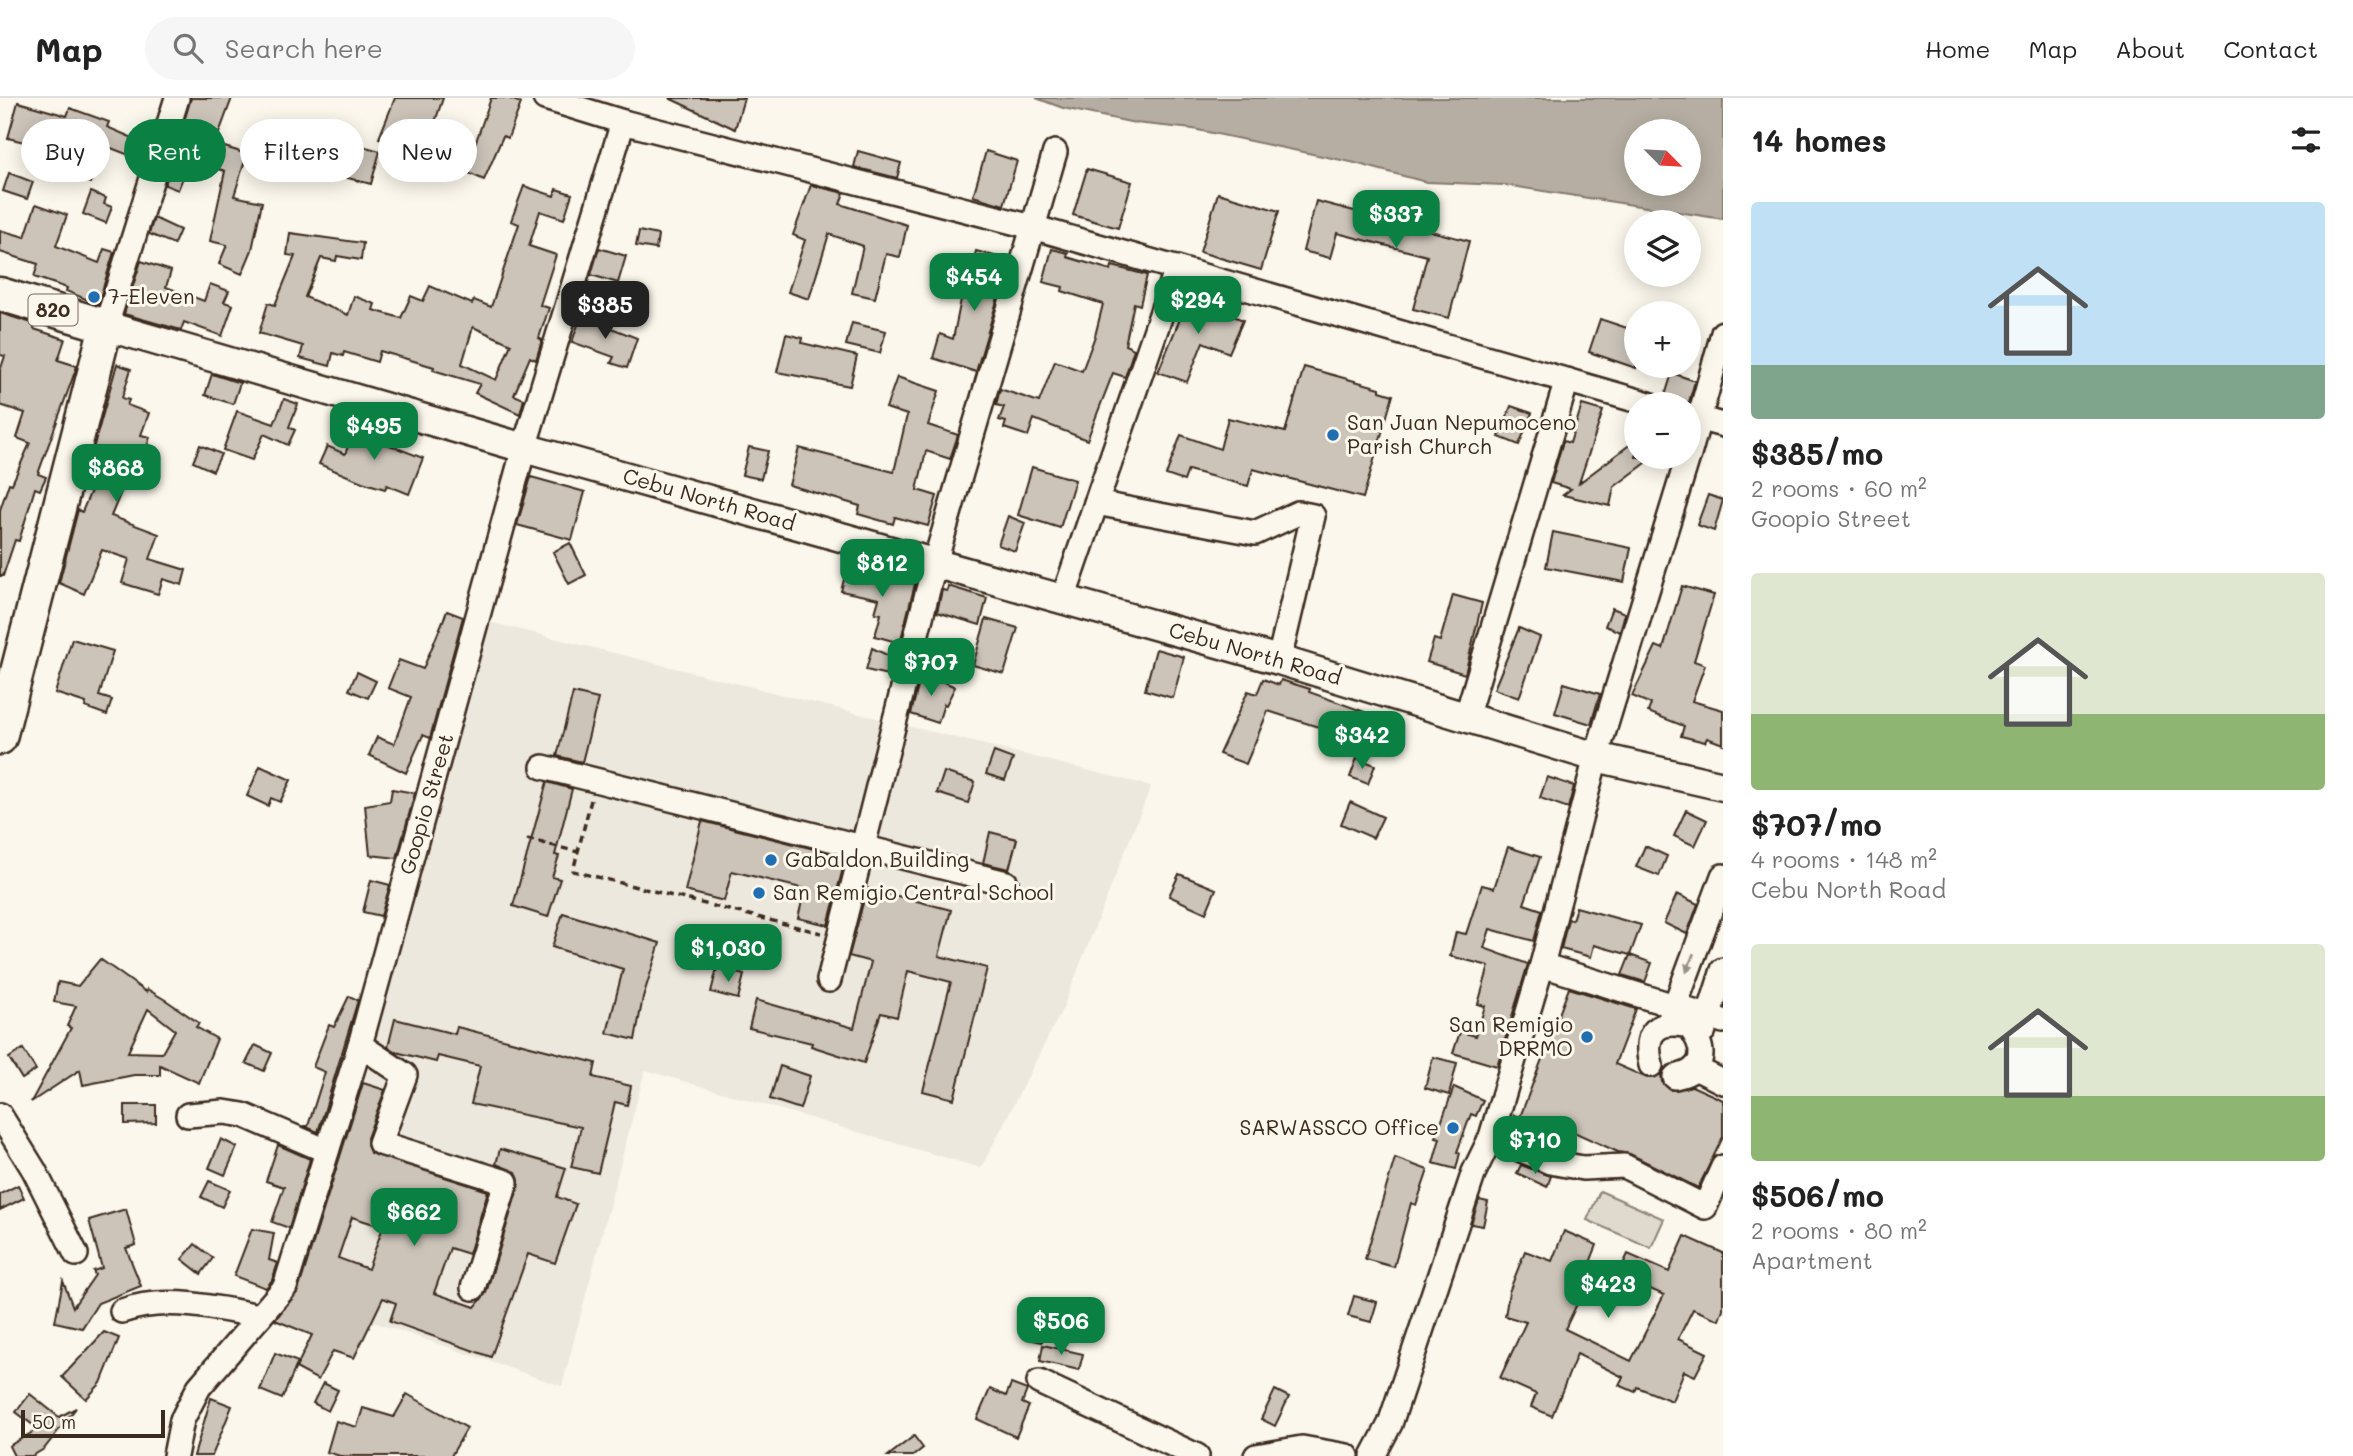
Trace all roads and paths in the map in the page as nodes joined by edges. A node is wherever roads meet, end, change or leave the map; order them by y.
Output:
1 (177, 98) edge
2 (545, 98) edge
3 (623, 122) junction
4 (1055, 152) dead end
5 (1036, 228) junction
6 (1177, 268) junction
7 (0, 294) edge
8 (106, 326) junction
9 (1723, 333) edge
10 (1567, 380) junction
11 (1624, 397) edge
12 (1701, 397) edge
13 (1701, 419) edge
14 (1723, 425) edge
15 (524, 448) junction
16 (1684, 469) edge
17 (1096, 503) junction
18 (935, 562) junction
19 (1063, 599) junction
20 (1279, 660) junction
21 (1466, 718) junction
22 (0, 738) edge
23 (1596, 757) junction
24 (543, 767) dead end
25 (596, 780) junction
26 (1723, 786) edge
27 (527, 839) dead end
28 (863, 847) junction
29 (578, 852) junction
30 (1006, 883) dead end
31 (1721, 890) edge
32 (840, 938) junction
33 (1542, 965) junction
34 (1723, 970) edge
35 (829, 979) dead end
36 (1672, 1014) junction
37 (1715, 1019) edge
38 (1701, 1042) junction
39 (360, 1045) junction
40 (1651, 1065) dead end
41 (1723, 1083) edge
42 (0, 1115) edge
43 (188, 1115) dead end
44 (1491, 1137) junction
45 (327, 1151) junction
46 (1723, 1167) edge
47 (76, 1255) dead end
48 (473, 1287) dead end
49 (122, 1311) dead end
50 (260, 1316) junction
51 (1039, 1382) dead end
52 (175, 1456) edge
53 (1197, 1456) edge
54 (1256, 1456) edge
55 (1347, 1456) edge
56 (1373, 1456) edge

1 - 8 street
2 - 3 street
3 - 5 street
3 - 15 street, Goopio Street
4 - 5 street
5 - 6 street
5 - 18 street
6 - 10 street
6 - 17 street
7 - 8 highway, 820
8 - 15 main road, Cebu North Road
8 - 22 highway
9 - 12 street
10 - 11 street
10 - 21 street
13 - 14 street
15 - 18 main road, Cebu North Road
15 - 39 street, Goopio Street
16 - 23 street
17 - 19 street
17 - 20 street
18 - 19 main road, Cebu North Road
18 - 28 street
19 - 20 main road, Cebu North Road
20 - 21 main road, Cebu North Road
21 - 23 main road, Cebu North Road
23 - 26 main road, Cebu North Road
23 - 33 street
24 - 25 street
25 - 28 street
25 - 29 path
27 - 29 path
28 - 30 street
28 - 32 street
29 - 32 path
31 -> 36 street
32 - 35 street
33 - 36 street
33 - 44 street
34 - 37 street
36 - 37 street
36 - 38 street
36 - 40 street
37 - 38 street
38 - 41 street
39 - 45 street, Goopio Street
39 - 48 street
42 - 47 street
43 - 45 street
44 - 46 street
44 - 56 street
45 - 50 street, Goopio Street
49 - 50 street
50 - 52 street, Goopio Street
51 - 53 street
54 - 55 street

